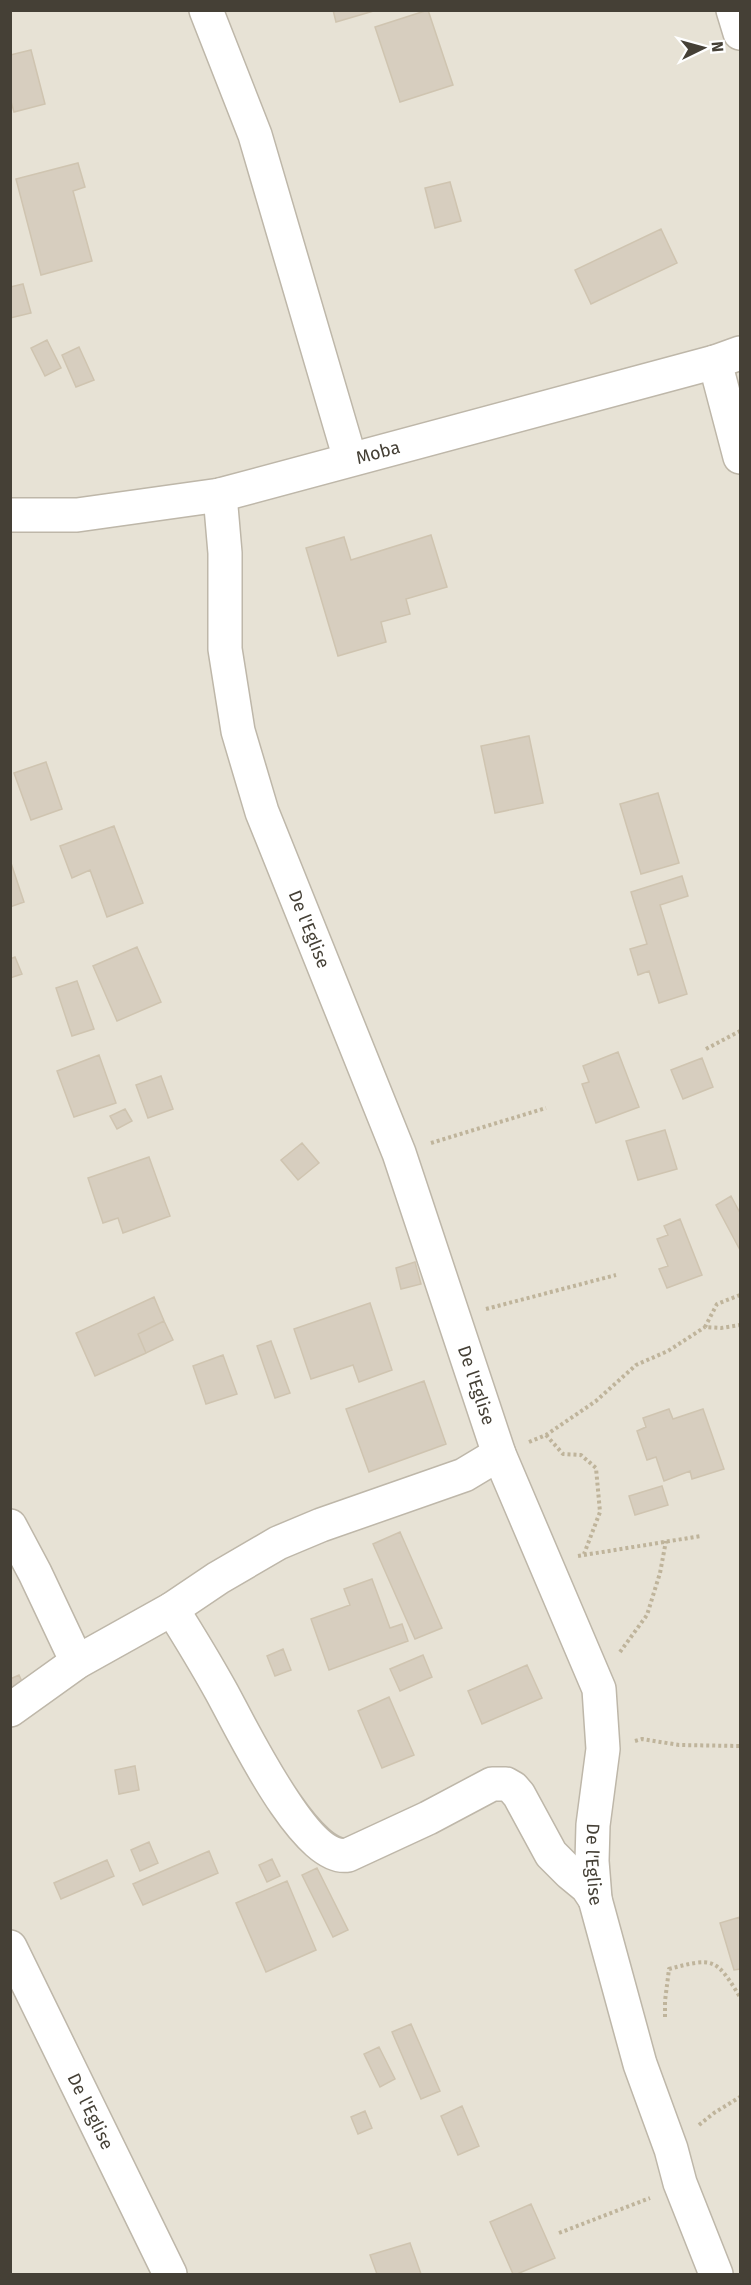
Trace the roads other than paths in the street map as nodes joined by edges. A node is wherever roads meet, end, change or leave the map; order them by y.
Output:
1 (206, 10) edge
2 (733, 10) edge
3 (741, 33) edge
4 (728, 357) edge
5 (741, 457) edge
6 (350, 459) junction
7 (220, 495) junction
8 (10, 515) edge
9 (499, 1454) junction
10 (10, 1527) edge
11 (172, 1609) junction
12 (77, 1662) junction
13 (10, 1710) edge
14 (595, 1899) junction
15 (10, 1947) edge
16 (170, 2274) edge
17 (717, 2274) edge

1 - 6 street
2 - 3 street
4 - 5 street
4 - 6 street, Moba
6 - 7 street, Moba
7 - 8 street, Moba
7 - 9 street, De l'Eglise
9 - 11 street
9 - 14 street, De l'Eglise
10 - 12 street
11 - 12 street
11 - 14 street
12 - 13 street
14 - 17 street, De l'Eglise
15 - 16 street, De l'Eglise

